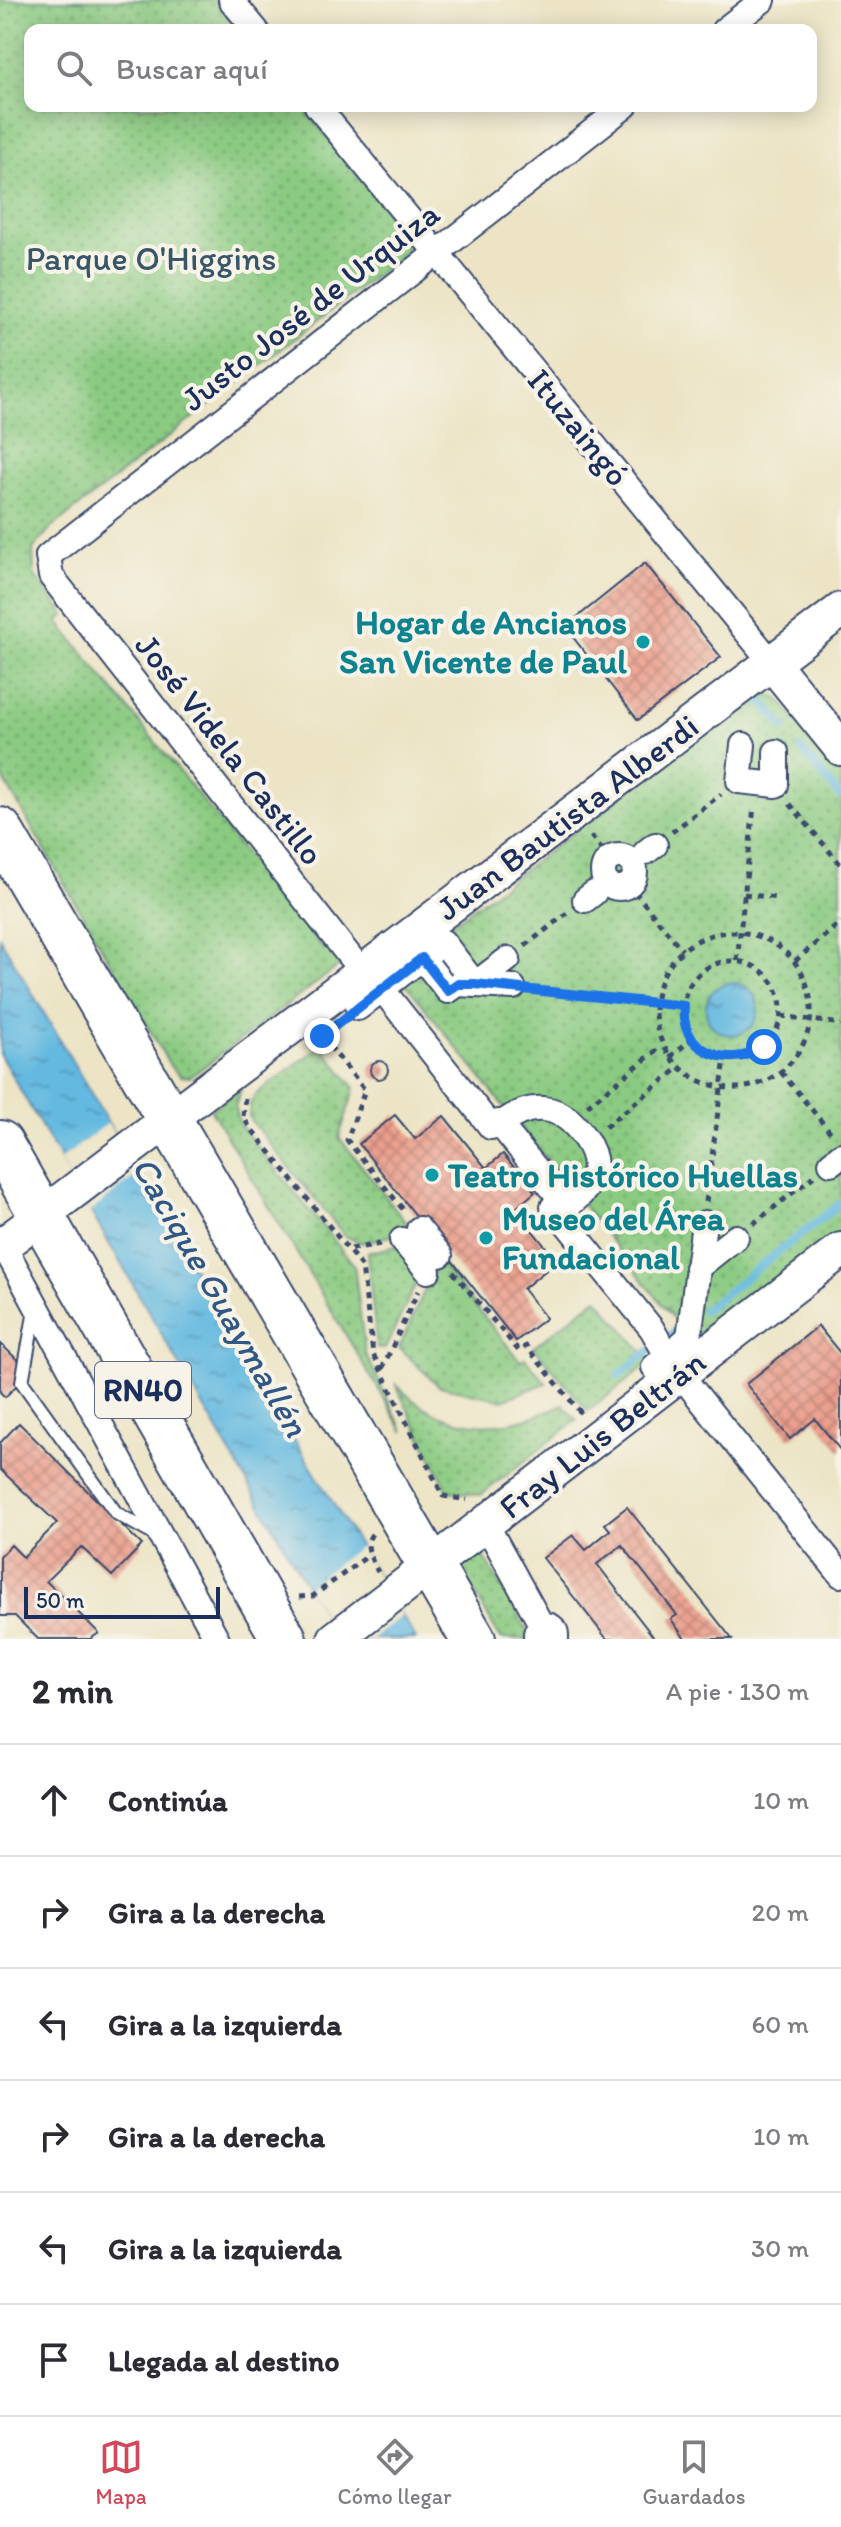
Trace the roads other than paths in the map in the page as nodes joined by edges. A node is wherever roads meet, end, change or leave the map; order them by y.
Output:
1 (231, 0) edge
2 (763, 0) edge
3 (251, 24) edge
4 (732, 24) edge
5 (322, 112) edge
6 (617, 112) edge
7 (435, 251) junction
8 (47, 566) joint
9 (841, 610) edge
10 (772, 663) junction
11 (742, 743) dead end
12 (841, 748) edge
13 (761, 778) road end
14 (0, 830) edge
15 (513, 987) road end
16 (367, 991) junction
17 (168, 1120) junction
18 (500, 1125) junction
19 (0, 1143) edge
20 (86, 1180) junction
21 (558, 1214) junction
22 (704, 1223) road end
23 (736, 1237) road end
24 (1, 1244) edge
25 (841, 1250) edge
26 (697, 1268) junction
27 (36, 1303) junction
28 (668, 1365) junction
29 (483, 1513) junction
30 (163, 1540) junction
31 (429, 1567) junction
32 (841, 1575) edge
33 (345, 1632) edge
34 (547, 1638) edge
35 (217, 1639) edge
36 (284, 1639) edge
37 (473, 1639) edge

1 - 3 street
2 - 4 street
5 - 7 street, Ituzaingó
6 - 7 street, Justo José de Urquiza
7 - 8 street, Justo José de Urquiza
7 - 10 street, Ituzaingó
8 - 16 street, José Videla Castillo
9 - 10 street, Juan Bautista Alberdi
10 - 12 street, Ituzaingó
10 - 16 street, Juan Bautista Alberdi
11 - 13 street
14 - 17 highway
15 - 16 street
16 - 17 street, Juan Bautista Alberdi
16 - 18 street, José Videla Castillo
17 - 20 street, Juan Bautista Alberdi
17 - 31 highway
18 - 21 street
18 - 21 street
19 - 20 highway, RN40
20 - 24 street, Juan Bautista Alberdi
20 - 36 highway, RN40
21 - 28 street
22 - 26 street
23 - 26 street
24 - 27 street
25 - 28 street, Fray Luis Beltrán
26 - 28 street
27 - 30 street
27 - 30 lane
28 - 29 street, Fray Luis Beltrán
28 - 32 street
29 - 31 street, Fray Luis Beltrán
29 - 34 street
30 - 35 street
31 - 33 street, Fray Luis Beltrán
31 - 37 highway

